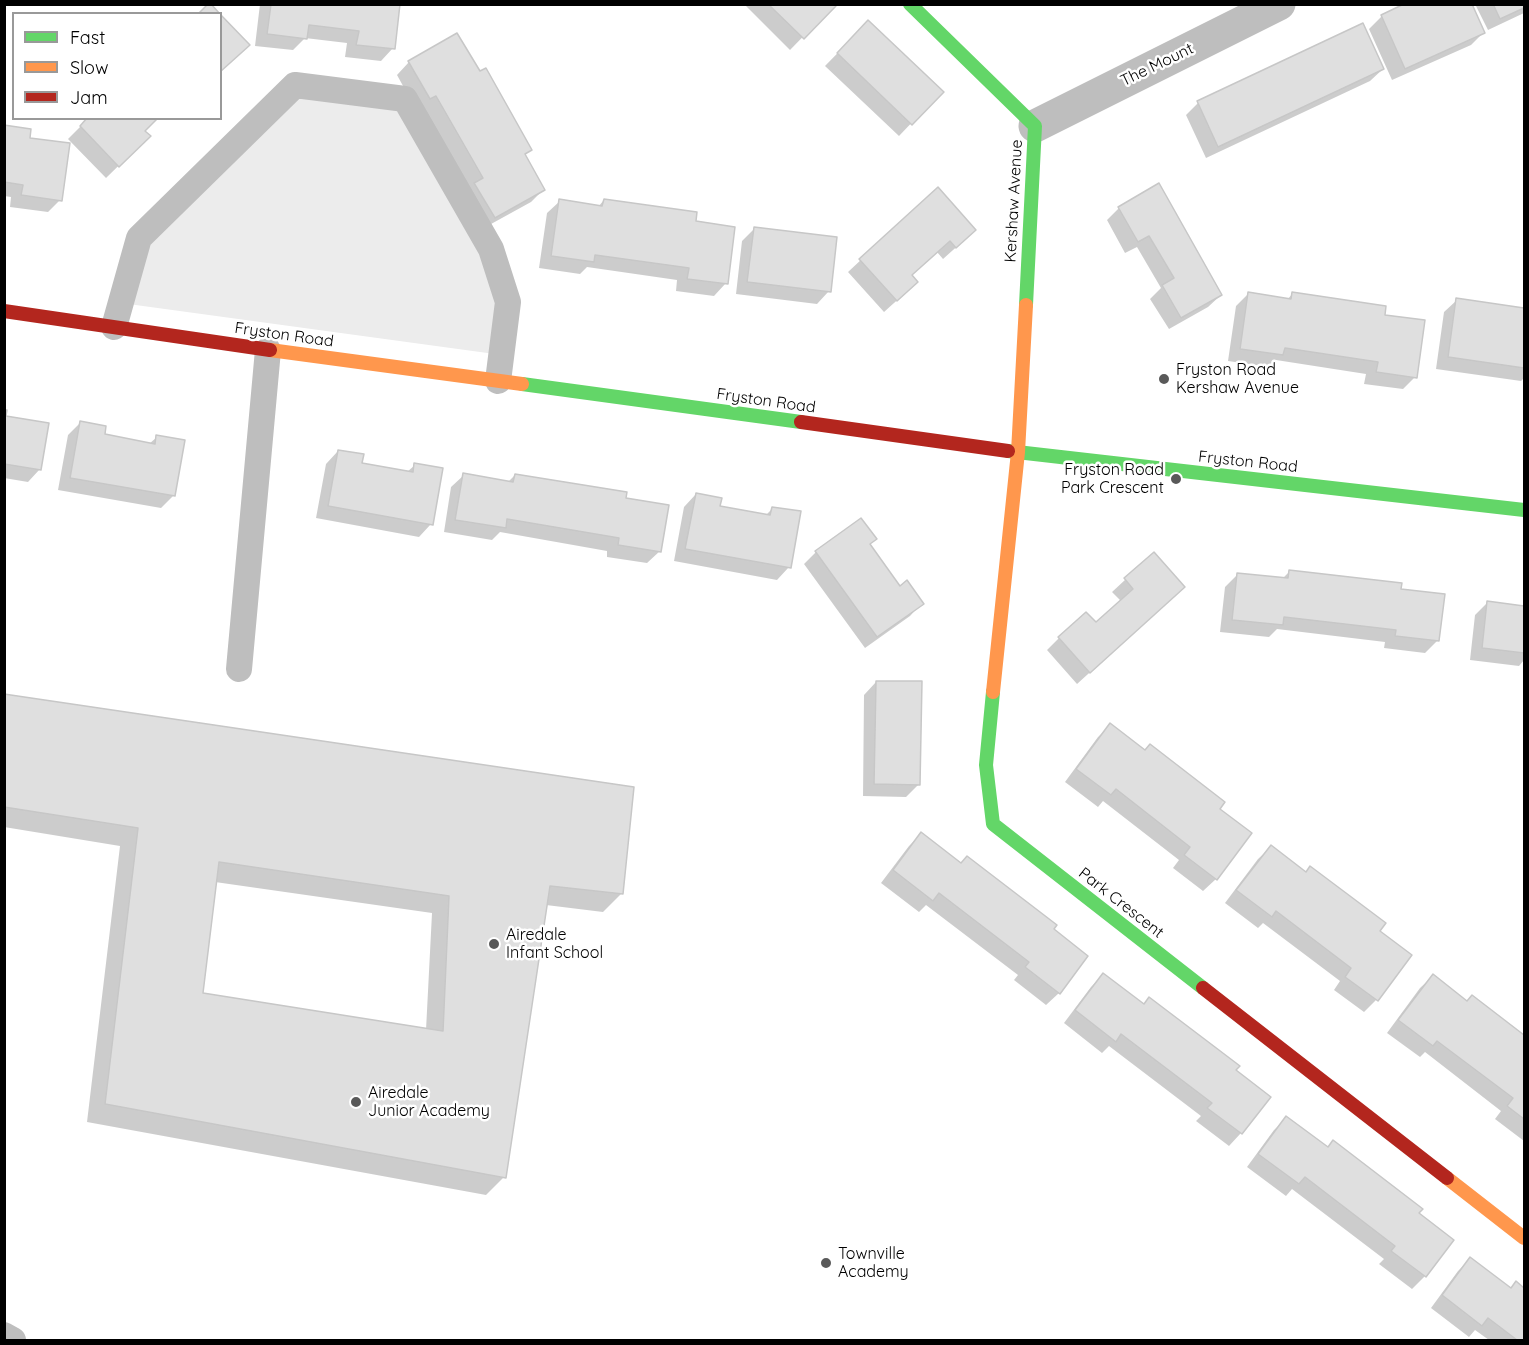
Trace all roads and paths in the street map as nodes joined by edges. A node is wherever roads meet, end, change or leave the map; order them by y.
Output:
1 (910, 4) edge
2 (1279, 4) edge
3 (1035, 126) junction
4 (4, 311) edge
5 (114, 327) junction
6 (268, 350) junction
7 (498, 381) junction
8 (1018, 452) junction
9 (1524, 510) edge
10 (239, 669) dead end
11 (1524, 1238) edge
12 (4, 1335) edge
13 (13, 1341) edge

1 - 3 street, Kershaw Avenue
2 - 3 street, The Mount
3 - 8 street, Kershaw Avenue
4 - 5 street, Fryston Road
5 - 6 street, Fryston Road
5 - 7 lane
6 - 7 street, Fryston Road
6 - 10 lane
7 - 8 street, Fryston Road
8 - 9 street, Fryston Road
8 - 11 street, Park Crescent
12 - 13 lane

